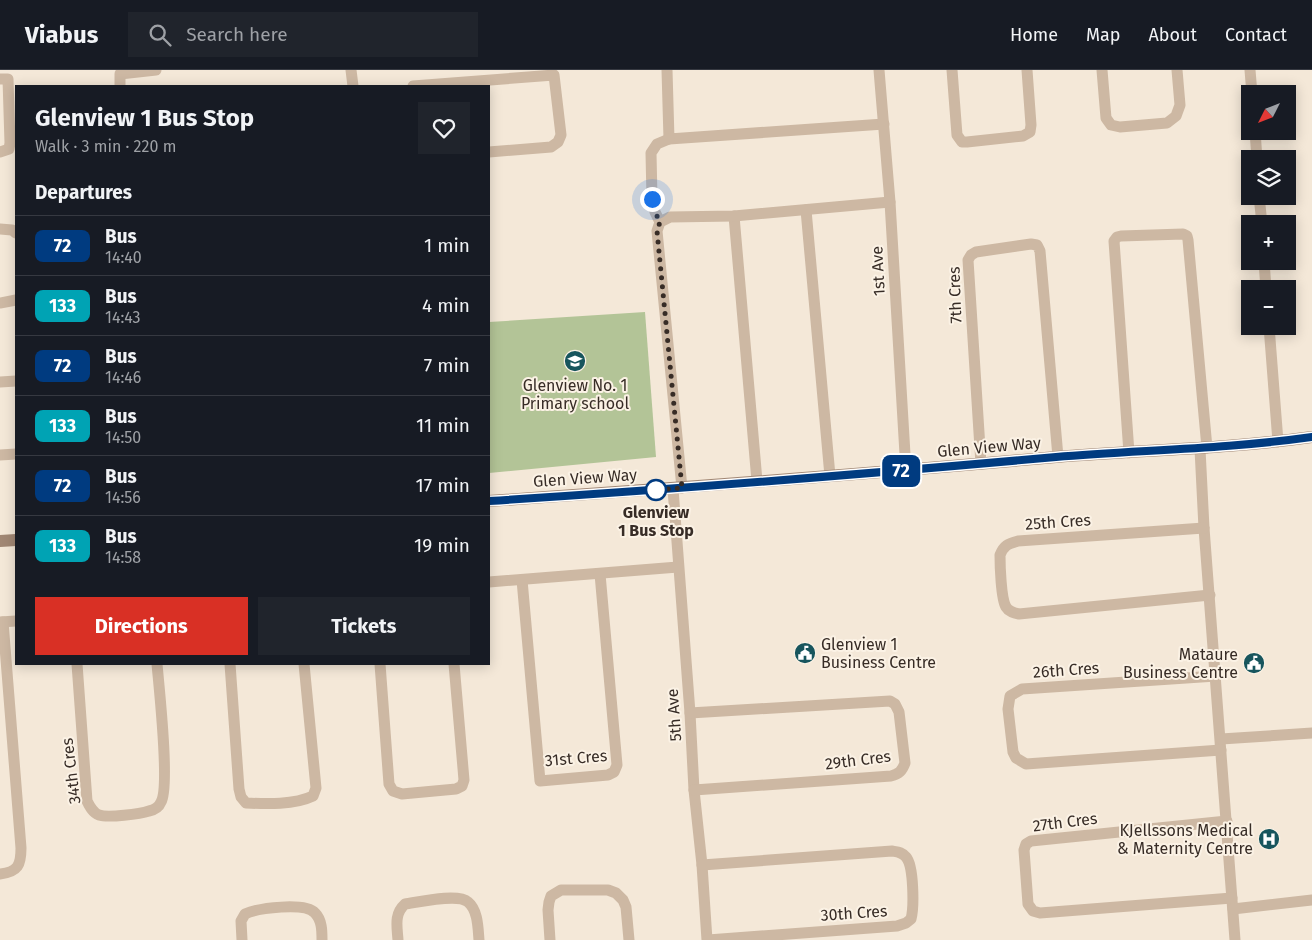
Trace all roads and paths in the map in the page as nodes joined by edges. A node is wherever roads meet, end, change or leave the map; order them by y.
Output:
1 (156, 70) edge
2 (351, 70) edge
3 (667, 70) edge
4 (879, 70) edge
5 (952, 70) edge
6 (1027, 70) edge
7 (1102, 70) edge
8 (1177, 70) edge
9 (1250, 70) edge
10 (0, 79) edge
11 (120, 85) edge
12 (353, 85) edge
13 (426, 85) edge
14 (1251, 85) edge
15 (884, 124) junction
16 (669, 139) junction
17 (8, 151) edge
18 (490, 152) edge
19 (890, 202) junction
20 (806, 210) junction
21 (734, 216) junction
22 (659, 227) junction
23 (0, 229) edge
24 (15, 232) edge
25 (15, 300) edge
26 (0, 303) edge
27 (1270, 335) edge
28 (15, 381) edge
29 (0, 382) edge
30 (1312, 437) edge
31 (1278, 442) junction
32 (1203, 448) junction
33 (1129, 453) junction
34 (15, 454) edge
35 (0, 455) edge
36 (1058, 457) junction
37 (981, 464) junction
38 (906, 471) junction
39 (830, 476) junction
40 (757, 481) junction
41 (678, 488) junction
42 (490, 501) edge
43 (1204, 528) junction
44 (15, 540) edge
45 (0, 541) edge
46 (678, 567) junction
47 (600, 574) junction
48 (522, 580) junction
49 (490, 582) edge
50 (1210, 595) junction
51 (15, 621) edge
52 (2, 622) edge
53 (77, 665) edge
54 (157, 665) edge
55 (230, 665) edge
56 (304, 665) edge
57 (380, 665) edge
58 (454, 665) edge
59 (1216, 676) junction
60 (690, 713) junction
61 (1312, 733) edge
62 (1221, 745) junction
63 (694, 790) junction
64 (1226, 821) junction
65 (702, 865) junction
66 (0, 874) edge
67 (1312, 900) edge
68 (1233, 904) junction
69 (242, 940) edge
70 (322, 940) edge
71 (398, 940) edge
72 (479, 940) edge
73 (550, 940) edge
74 (629, 940) edge
75 (708, 940) edge
76 (1235, 940) edge

1 - 11 street
2 - 12 street
3 - 16 street
4 - 15 street, 1st Ave
5 - 6 street
7 - 8 street
9 - 14 street
10 - 17 street
13 - 18 street
15 - 16 street
15 - 19 street, 1st Ave
16 - 22 street, 5th Ave
19 - 20 street
19 - 38 street, 1st Ave
20 - 21 street
20 - 39 street
21 - 22 street
21 - 40 street
22 - 41 street, 5th Ave
23 - 24 street
25 - 26 street
27 - 31 street
28 - 29 street
30 - 31 street, Glen View Way
31 - 32 street, Glen View Way
32 - 33 street, Glen View Way
32 - 33 street
32 - 43 street
33 - 36 street, Glen View Way
34 - 35 street
36 - 37 street, Glen View Way
36 - 37 street, 7th Cres
37 - 38 street, Glen View Way
38 - 39 street, Glen View Way
39 - 40 street, Glen View Way
40 - 41 street, Glen View Way
41 - 42 street, Glen View Way
41 - 46 street, 5th Ave
43 - 50 street
43 - 50 street, 25th Cres
44 - 45 street
46 - 47 street
46 - 60 street, 5th Ave
47 - 48 street
47 - 48 street, 31st Cres
48 - 49 street
50 - 59 street
51 - 52 street
52 - 66 street
53 - 54 street, 34th Cres
55 - 56 street
57 - 58 street
59 - 62 street
59 - 62 street, 26th Cres
60 - 63 street, 5th Ave
60 - 63 street, 29th Cres
61 - 62 street
62 - 64 street
63 - 65 street, 5th Ave
64 - 68 street
64 - 68 street, 27th Cres
65 - 75 street, 5th Ave
65 - 75 street, 30th Cres
67 - 68 street
68 - 76 street
69 - 70 street
71 - 72 street
73 - 74 street

